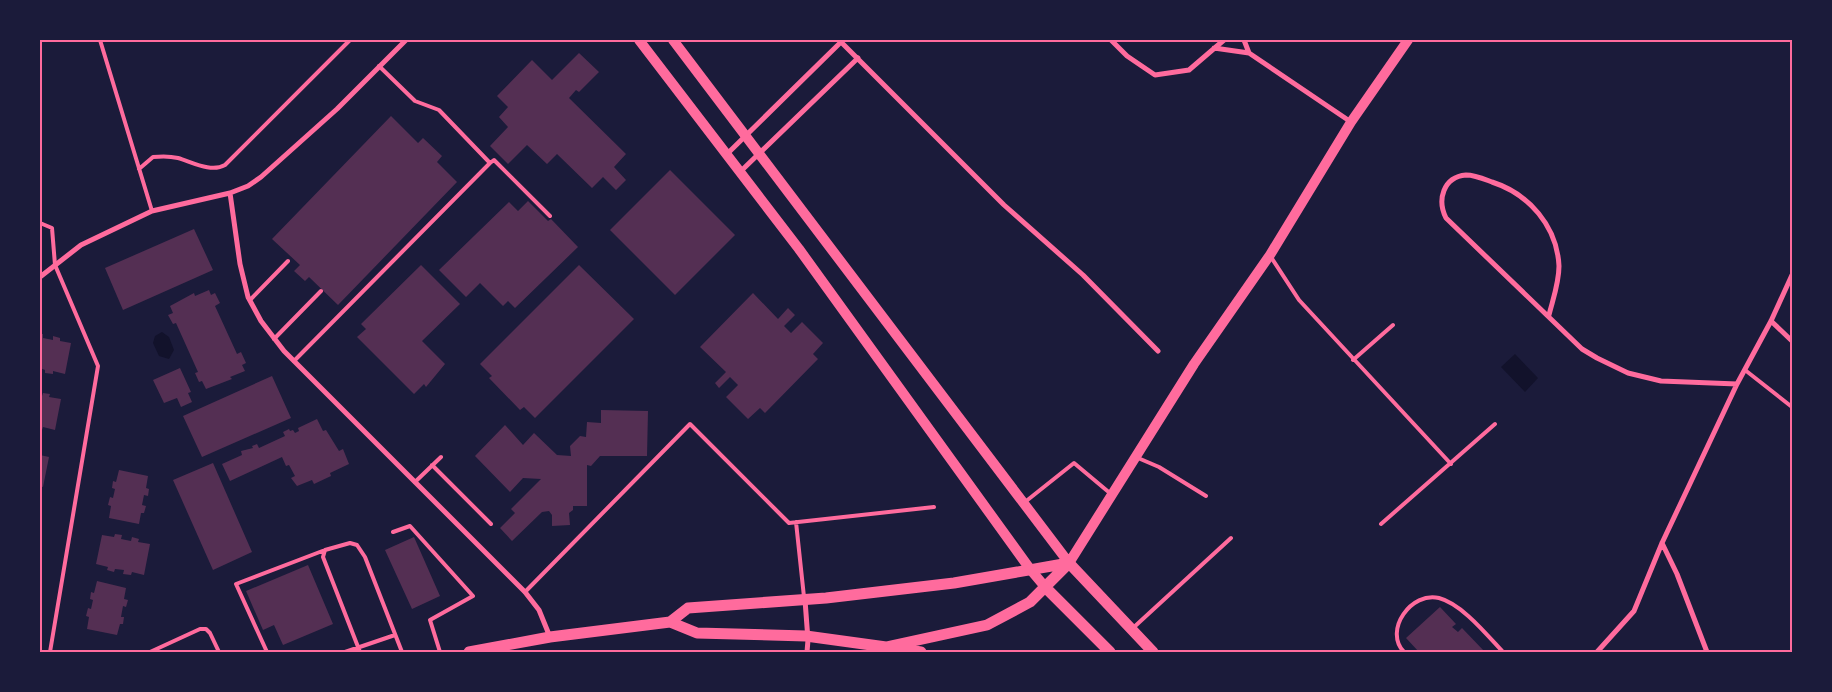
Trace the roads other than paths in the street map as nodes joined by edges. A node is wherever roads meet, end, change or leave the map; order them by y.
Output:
1 (100, 40) edge
2 (350, 40) edge
3 (406, 40) edge
4 (638, 40) edge
5 (672, 40) edge
6 (1111, 40) edge
7 (1224, 40) edge
8 (1244, 40) edge
9 (1408, 40) edge
10 (840, 41) edge
11 (1214, 48) junction
12 (1249, 53) junction
13 (858, 58) junction
14 (380, 66) junction
15 (1351, 122) junction
16 (745, 136) junction
17 (760, 154) junction
18 (726, 155) junction
19 (490, 163) junction
20 (139, 169) junction
21 (739, 172) junction
22 (230, 193) junction
23 (152, 212) junction
24 (550, 216) dead end
25 (40, 223) edge
26 (1270, 255) junction
27 (288, 261) dead end
28 (55, 265) junction
29 (1792, 275) edge
30 (40, 277) edge
31 (321, 292) dead end
32 (250, 300) junction
33 (1549, 315) junction
34 (1770, 321) junction
35 (1393, 325) dead end
36 (274, 339) junction
37 (1792, 341) edge
38 (1158, 350) dead end
39 (1353, 360) junction
40 (294, 361) junction
41 (1745, 370) junction
42 (1737, 384) junction
43 (1792, 407) edge
44 (1495, 424) dead end
45 (441, 456) dead end
46 (1136, 457) junction
47 (1452, 464) junction
48 (432, 465) junction
49 (415, 482) junction
50 (1112, 494) junction
51 (1206, 496) dead end
52 (1023, 504) junction
53 (934, 507) dead end
54 (796, 522) junction
55 (491, 524) dead end
56 (1381, 524) dead end
57 (394, 532) dead end
58 (1231, 538) dead end
59 (1662, 543) junction
60 (325, 550) junction
61 (1068, 563) junction
62 (1030, 569) junction
63 (1046, 588) junction
64 (525, 592) junction
65 (804, 600) junction
66 (670, 622) junction
67 (1131, 630) junction
68 (395, 635) junction
69 (808, 636) junction
70 (550, 637) junction
71 (886, 647) junction
72 (359, 650) edge
73 (50, 652) edge
74 (150, 652) edge
75 (219, 652) edge
76 (267, 652) edge
77 (346, 652) edge
78 (402, 652) edge
79 (440, 652) edge
80 (469, 652) edge
81 (807, 652) edge
82 (921, 652) edge
83 (1110, 652) edge
84 (1152, 652) edge
85 (1404, 652) edge
86 (1503, 652) edge
87 (1597, 652) edge
88 (1707, 652) edge

1 - 20 lane
2 - 20 lane
3 - 14 street
4 - 18 main road
5 - 16 main road
6 - 11 street
7 - 11 street
8 - 12 street
9 - 15 main road
10 - 13 street
10 - 16 street
11 - 12 street
12 - 15 street
13 - 17 street
13 - 38 street
14 - 19 lane
14 - 22 street
15 - 26 main road
16 - 17 main road
16 - 18 street
17 - 21 street
17 - 52 main road
18 - 21 main road
19 - 24 lane
19 - 40 lane
20 - 23 lane
21 - 62 main road
22 - 23 street
22 - 32 street
23 - 28 street
25 - 28 lane
26 - 39 lane
26 - 46 main road
27 - 32 lane
28 - 30 street
28 - 73 lane
29 - 34 street
31 - 36 lane
32 - 36 street
33 - 33 street
33 - 42 street
34 - 37 street
34 - 41 street
35 - 39 lane
36 - 40 street
39 - 47 lane
40 - 49 street
41 - 42 street
41 - 43 lane
42 - 59 street
44 - 47 lane
45 - 48 lane
46 - 50 main road
46 - 51 lane
47 - 56 lane
48 - 49 lane
48 - 55 lane
49 - 64 street
50 - 52 lane
50 - 61 main road
52 - 61 main road
53 - 54 lane
54 - 64 lane
54 - 65 lane
57 - 79 lane
58 - 67 lane
59 - 87 street
59 - 88 street
60 - 68 lane
60 - 72 lane
60 - 76 lane
61 - 62 main road
61 - 63 main road
61 - 67 main road
62 - 63 main road
62 - 65 main road
63 - 71 main road
63 - 83 main road
64 - 70 street
65 - 66 main road
65 - 69 street
66 - 69 main road
66 - 70 main road
67 - 84 main road
68 - 72 lane
68 - 78 lane
69 - 71 main road
69 - 81 street
70 - 80 main road
71 - 82 main road
72 - 77 lane
74 - 75 lane
85 - 86 lane

